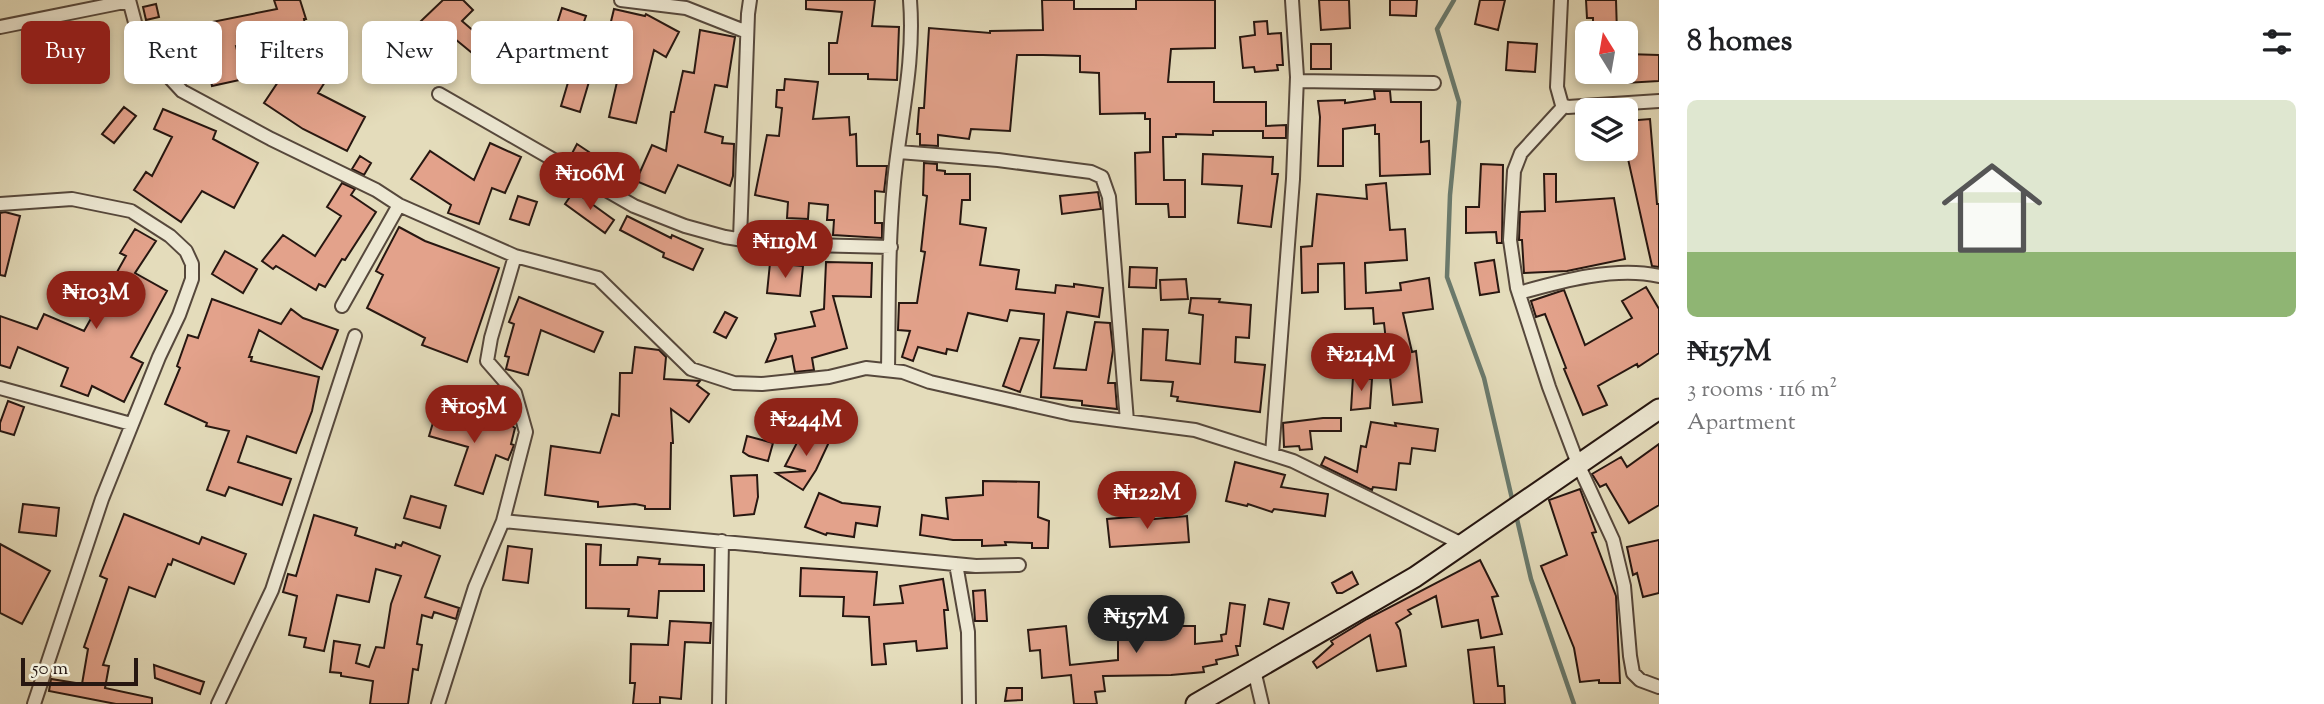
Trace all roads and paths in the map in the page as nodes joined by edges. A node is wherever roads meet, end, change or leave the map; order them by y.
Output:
1 (621, 0) edge
2 (750, 0) edge
3 (910, 0) edge
4 (1292, 0) edge
5 (1561, 0) edge
6 (129, 1) edge
7 (0, 27) edge
8 (747, 32) junction
9 (1297, 81) junction
10 (1434, 83) dead end
11 (439, 94) dead end
12 (1659, 101) edge
13 (1564, 106) junction
14 (899, 152) junction
15 (0, 204) edge
16 (399, 205) junction
17 (740, 239) junction
18 (891, 247) junction
19 (515, 256) junction
20 (1659, 276) edge
21 (1519, 293) junction
22 (342, 306) dead end
23 (355, 336) dead end
24 (888, 370) junction
25 (0, 388) edge
26 (1659, 409) edge
27 (1127, 421) junction
28 (131, 425) junction
29 (1272, 454) junction
30 (1578, 464) junction
31 (503, 522) junction
32 (722, 541) junction
33 (1462, 544) junction
34 (956, 565) junction
35 (1019, 565) dead end
36 (1254, 670) junction
37 (1659, 687) edge
38 (34, 704) edge
39 (218, 704) edge
40 (438, 704) edge
41 (719, 704) edge
42 (969, 704) edge
43 (1196, 704) edge
44 (1262, 704) edge

1 - 8 street
2 - 8 street
3 - 14 street
4 - 9 street
5 - 13 street
6 - 7 street
6 - 16 street
8 - 17 street
9 - 10 street
9 - 29 street
11 - 17 street
12 - 13 street
13 - 21 street
14 - 18 street
14 - 27 street
15 - 28 street
16 - 19 street
16 - 22 street
17 - 18 street
18 - 24 street
19 - 24 street
19 - 31 street
20 - 21 street
21 - 30 street
23 - 39 street
24 - 27 street
25 - 28 street
26 - 30 street
27 - 29 street
28 - 38 street
29 - 33 street
30 - 33 street
30 - 37 street
31 - 32 street
31 - 40 street
32 - 34 street
32 - 41 street
33 - 36 street
34 - 35 street
34 - 42 street
36 - 43 street
36 - 44 street

